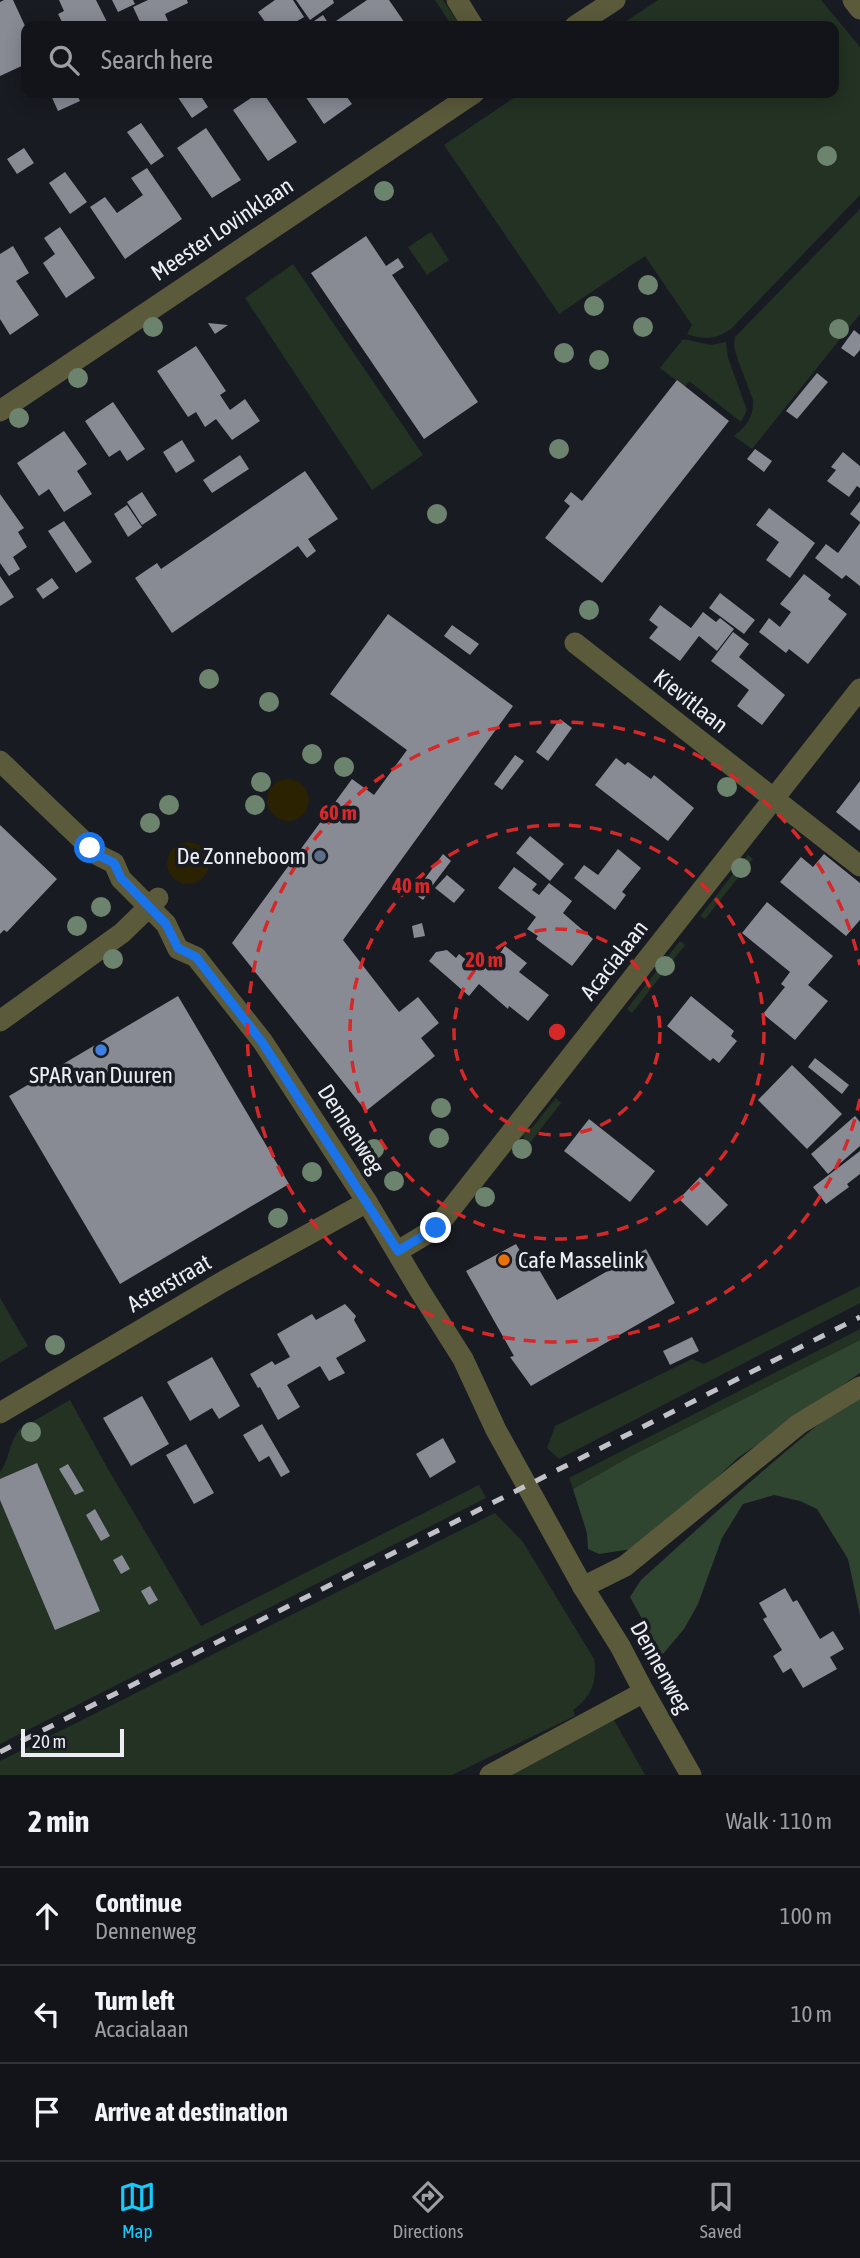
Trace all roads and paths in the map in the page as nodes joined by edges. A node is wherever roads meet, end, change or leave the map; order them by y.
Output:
1 (457, 0) edge
2 (615, 0) edge
3 (853, 0) edge
4 (860, 9) edge
5 (470, 21) edge
6 (583, 21) edge
7 (467, 98) edge
8 (0, 411) edge
9 (575, 643) dead end
10 (860, 689) edge
11 (0, 761) edge
12 (775, 799) junction
13 (860, 866) edge
14 (154, 902) junction
15 (0, 1021) edge
16 (367, 1202) junction
17 (398, 1251) junction
18 (860, 1387) edge
19 (0, 1413) edge
20 (583, 1587) junction
21 (644, 1692) junction
22 (490, 1775) edge
23 (691, 1775) edge

1 - 5 street
2 - 6 street
3 - 4 street
7 - 8 street, Meester Lovinklaan
9 - 12 street, Kievitlaan
10 - 12 street, Acacialaan
11 - 14 street, Dennenweg
12 - 13 street, Kievitlaan
12 - 17 street, Acacialaan
14 - 15 street
14 - 16 street, Dennenweg
16 - 17 street, Dennenweg
16 - 19 street, Asterstraat
17 - 20 street, Dennenweg
18 - 20 street
20 - 21 street, Dennenweg
21 - 22 street
21 - 23 street, Dennenweg

